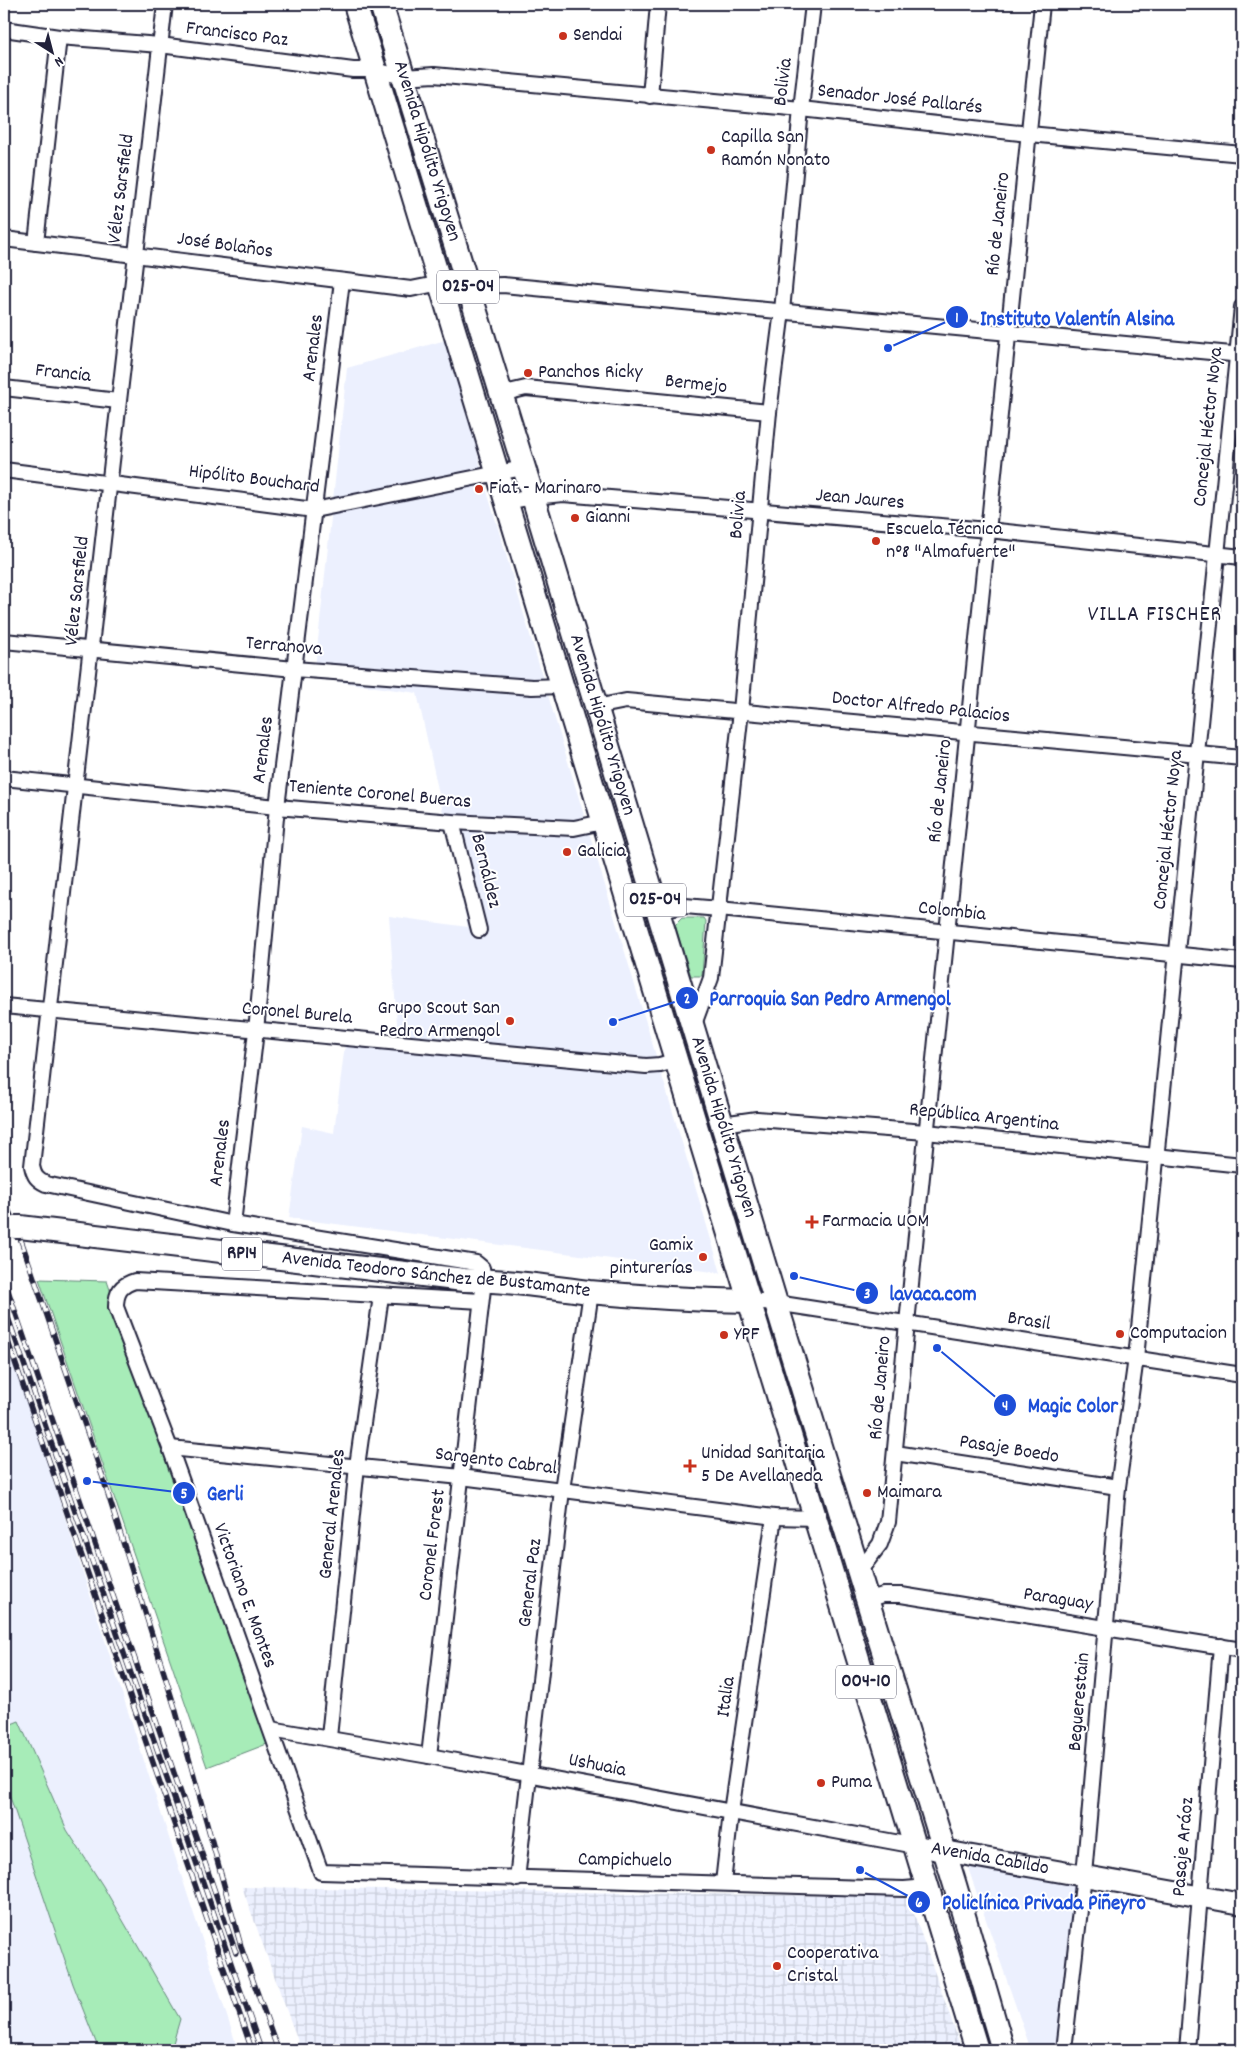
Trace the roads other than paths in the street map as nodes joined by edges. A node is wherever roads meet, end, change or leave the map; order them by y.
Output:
1 (165, 4) edge
2 (355, 4) edge
3 (381, 4) edge
4 (658, 4) edge
5 (813, 4) edge
6 (1042, 4) edge
7 (4, 29) edge
8 (58, 37) junction
9 (160, 45) junction
10 (375, 70) junction
11 (403, 77) junction
12 (650, 96) junction
13 (800, 109) junction
14 (1028, 134) junction
15 (1242, 154) edge
16 (4, 239) edge
17 (36, 243) junction
18 (134, 254) junction
19 (342, 281) junction
20 (441, 283) junction
21 (468, 286) junction
22 (1242, 307) edge
23 (782, 311) junction
24 (1008, 332) junction
25 (1240, 355) edge
26 (4, 388) edge
27 (501, 394) junction
28 (118, 401) junction
29 (768, 412) junction
30 (523, 468) junction
31 (4, 470) edge
32 (496, 473) junction
33 (110, 483) junction
34 (533, 496) junction
35 (505, 502) junction
36 (314, 510) junction
37 (760, 512) junction
38 (988, 530) junction
39 (1216, 554) junction
40 (1242, 557) edge
41 (4, 641) edge
42 (91, 650) junction
43 (294, 669) junction
44 (562, 686) junction
45 (596, 706) junction
46 (741, 711) junction
47 (967, 733) junction
48 (1197, 754) junction
49 (1242, 758) edge
50 (4, 778) edge
51 (76, 785) junction
52 (277, 807) junction
53 (452, 822) junction
54 (603, 822) junction
55 (719, 908) junction
56 (658, 911) junction
57 (478, 930) dead end
58 (947, 931) junction
59 (1177, 955) junction
60 (1242, 961) edge
61 (4, 1006) edge
62 (50, 1011) junction
63 (693, 1027) junction
64 (256, 1031) junction
65 (676, 1060) junction
66 (722, 1124) junction
67 (926, 1132) junction
68 (1155, 1156) junction
69 (1242, 1165) edge
70 (233, 1224) junction
71 (12, 1226) edge
72 (483, 1290) junction
73 (591, 1292) junction
74 (381, 1296) junction
75 (749, 1301) junction
76 (776, 1303) junction
77 (907, 1323) junction
78 (1136, 1358) junction
79 (1242, 1375) edge
80 (170, 1448) junction
81 (895, 1453) junction
82 (358, 1466) junction
83 (462, 1477) junction
84 (1118, 1487) junction
85 (562, 1490) junction
86 (774, 1517) junction
87 (816, 1518) junction
88 (858, 1573) junction
89 (867, 1600) junction
90 (1107, 1629) junction
91 (1221, 1646) junction
92 (1242, 1650) edge
93 (271, 1729) junction
94 (329, 1738) junction
95 (429, 1756) junction
96 (528, 1774) junction
97 (731, 1812) junction
98 (916, 1846) junction
99 (944, 1851) junction
100 (321, 1872) joint
101 (1084, 1875) junction
102 (517, 1879) junction
103 (723, 1883) junction
104 (928, 1887) junction
105 (1200, 1896) junction
106 (1242, 1904) edge
107 (977, 2050) edge
108 (1003, 2050) edge
109 (1064, 2050) edge
110 (1188, 2050) edge

1 - 9 street, Vélez Sarsfield
2 - 10 main road, Avenida Hipólito Yrigoyen / 025-04
3 - 11 main road, Avenida Hipólito Yrigoyen / 025-04
4 - 12 street
5 - 13 street, Bolivia
6 - 14 street, Río de Janeiro
7 - 8 street, Francisco Paz
8 - 9 street, Francisco Paz
8 - 17 street
9 - 10 street, Francisco Paz
9 - 18 street, Vélez Sarsfield
10 - 11 street, Senador José Pallarés
10 - 20 main road, Avenida Hipólito Yrigoyen / 025-04
11 - 12 street, Senador José Pallarés
11 - 21 main road, Avenida Hipólito Yrigoyen / 025-04
12 - 13 street, Senador José Pallarés
13 - 14 street, Senador José Pallarés
13 - 23 street, Bolivia
14 - 15 street, Senador José Pallarés
14 - 24 street, Río de Janeiro
16 - 17 street, José Bolaños
17 - 18 street, José Bolaños
18 - 19 street, José Bolaños
18 - 28 street, Vélez Sarsfield
19 - 20 street, José Bolaños
19 - 36 street, Arenales
20 - 32 main road, Avenida Hipólito Yrigoyen / 025-04
21 - 23 street
21 - 27 main road, Avenida Hipólito Yrigoyen / 025-04
22 - 25 street, Concejal Héctor Noya
23 - 24 street
23 - 29 street, Bolivia
24 - 25 street
24 - 38 street, Río de Janeiro
25 - 39 street, Concejal Héctor Noya
26 - 28 street, Francia
27 - 29 street, Bermejo
27 - 30 main road, Avenida Hipólito Yrigoyen / 025-04
28 - 33 street, Vélez Sarsfield
29 - 37 street, Bolivia
30 - 32 street
30 - 34 main road, Avenida Hipólito Yrigoyen / 025-04
31 - 33 street, Hipólito Bouchard
32 - 35 main road, Avenida Hipólito Yrigoyen / 025-04
32 - 36 street, Hipólito Bouchard
33 - 36 street, Hipólito Bouchard
33 - 42 street, Vélez Sarsfield
34 - 35 street, Jean Jaures
34 - 37 street, Jean Jaures
34 - 45 main road, Avenida Hipólito Yrigoyen / 025-04
35 - 44 main road, Avenida Hipólito Yrigoyen / 025-04
36 - 43 street, Arenales
37 - 38 street, Jean Jaures
37 - 46 street, Bolivia
38 - 39 street, Jean Jaures
38 - 47 street, Río de Janeiro
39 - 40 street, Jean Jaures
39 - 48 street, Concejal Héctor Noya
41 - 42 street, Terranova
42 - 43 street, Terranova
42 - 51 street, Vélez Sarsfield
43 - 44 street, Terranova
43 - 52 street, Arenales
44 - 54 main road, Avenida Hipólito Yrigoyen / 025-04
45 - 46 street, Doctor Alfredo Palacios
45 - 56 main road, Avenida Hipólito Yrigoyen / 025-04
46 - 47 street, Doctor Alfredo Palacios
46 - 55 street, Bolivia
47 - 48 street, Doctor Alfredo Palacios
47 - 58 street, Río de Janeiro
48 - 49 street, Doctor Alfredo Palacios
48 - 59 street, Concejal Héctor Noya
50 - 51 street, Teniente Coronel Bueras
51 - 52 street, Teniente Coronel Bueras
51 - 62 street, Vélez Sarsfield
52 - 53 street, Teniente Coronel Bueras
52 - 64 street, Arenales
53 - 54 street, Teniente Coronel Bueras
53 - 57 street, Bernáldez
54 - 65 main road, Avenida Hipólito Yrigoyen / 025-04
55 - 56 street, Colombia
55 - 58 street, Colombia
55 - 63 street, Bolivia
56 - 63 main road, Avenida Hipólito Yrigoyen / 025-04
58 - 59 street, Colombia
58 - 67 street, Río de Janeiro
59 - 60 street, Colombia
59 - 68 street, Concejal Héctor Noya
61 - 62 street, Coronel Burela
62 - 64 street, Coronel Burela
62 - 70 street, Vélez Sarsfield
63 - 66 main road, Avenida Hipólito Yrigoyen / 025-04
64 - 65 street, Coronel Burela
64 - 70 street, Arenales
65 - 75 main road, Avenida Hipólito Yrigoyen / 025-04
66 - 67 street, República Argentina
66 - 76 main road, Avenida Hipólito Yrigoyen / 025-04
67 - 68 street, República Argentina
67 - 77 street, Río de Janeiro
68 - 69 street, República Argentina
68 - 78 street, Concejal Héctor Noya
70 - 72 street
71 - 72 main road, Avenida Teodoro Sánchez de Bustamante / RP14
72 - 73 main road, Avenida Teodoro Sánchez de Bustamante / RP14
72 - 74 street
72 - 83 street, Coronel Forest
73 - 75 main road, Avenida Teodoro Sánchez de Bustamante / RP14
73 - 85 street, General Paz
74 - 80 street, Victoriano E. Montes
74 - 82 street, General Arenales
75 - 76 street, Brasil
75 - 87 main road, Avenida Hipólito Yrigoyen / 004-10
76 - 77 street, Brasil
76 - 88 main road, Avenida Hipólito Yrigoyen / 004-10
77 - 78 street, Brasil
77 - 81 street, Río de Janeiro
78 - 79 street, Brasil
78 - 84 street, Beguerestain
80 - 82 street, Sargento Cabral
80 - 93 street, Victoriano E. Montes
81 - 84 street, Pasaje Boedo
81 - 88 street, Río de Janeiro
82 - 83 street, Sargento Cabral
82 - 94 street, General Arenales
83 - 85 street, Sargento Cabral
83 - 95 street, Coronel Forest
84 - 90 street, Beguerestain
85 - 86 street, Sargento Cabral
85 - 96 street, General Paz
86 - 87 street, Sargento Cabral
86 - 97 street, Italia
87 - 98 main road, Avenida Hipólito Yrigoyen / 004-10
88 - 89 main road, Avenida Hipólito Yrigoyen / 004-10
89 - 90 street, Paraguay
89 - 99 main road, Avenida Hipólito Yrigoyen / 004-10
90 - 91 street, Paraguay
90 - 101 street, Beguerestain
91 - 92 street, Paraguay
91 - 105 street, Pasaje Aráoz
93 - 94 street, Ushuaia
93 - 100 street, Victoriano E. Montes
94 - 95 street, Ushuaia
95 - 96 street, Ushuaia
96 - 97 street, Ushuaia
96 - 102 street, General Paz
97 - 98 street, Ushuaia
97 - 103 street, Italia
98 - 99 street, Avenida Cabildo
98 - 104 main road, Avenida Hipólito Yrigoyen / 004-10
99 - 101 street, Avenida Cabildo
99 - 108 main road, Avenida Hipólito Yrigoyen / 004-10
100 - 102 street, Campichuelo
101 - 105 street, Avenida Cabildo
101 - 109 street, Beguerestain
102 - 103 street, Campichuelo
103 - 104 street, Campichuelo
104 - 107 main road, Avenida Hipólito Yrigoyen / 004-10
105 - 106 street, Avenida Cabildo
105 - 110 street, Pasaje Aráoz

